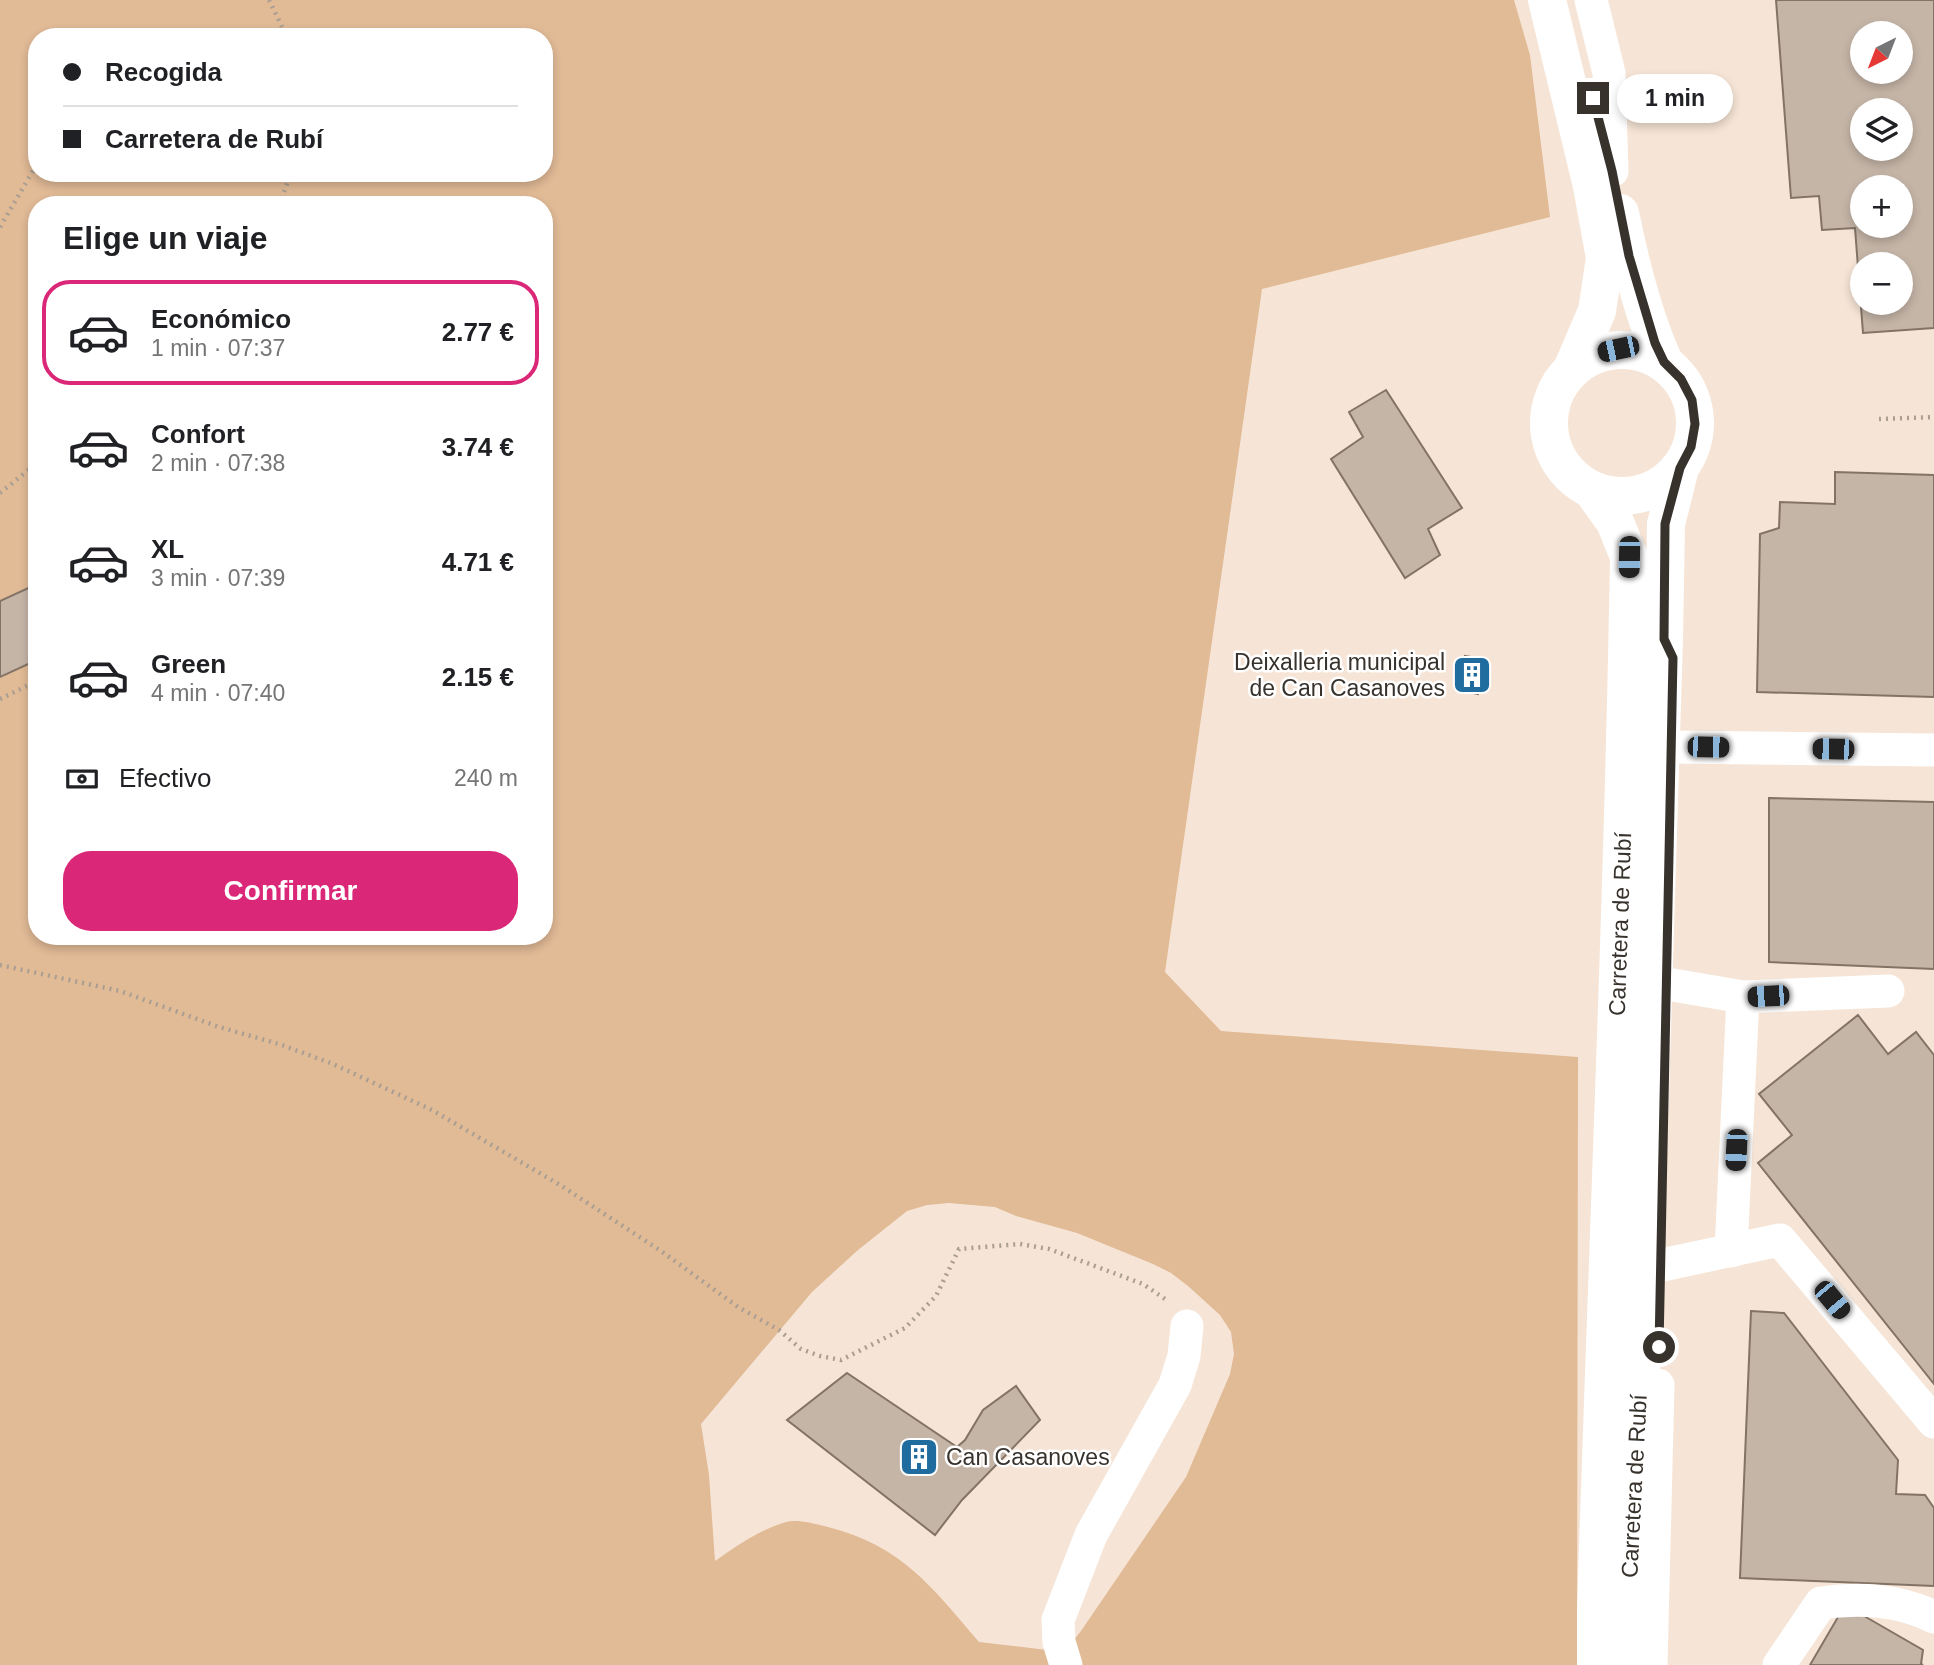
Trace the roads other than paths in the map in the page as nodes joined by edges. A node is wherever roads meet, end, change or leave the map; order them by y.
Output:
1 (1547, 0) edge
2 (1568, 0) edge
3 (1591, 0) edge
4 (1612, 171) junction
5 (1664, 362) junction
6 (1573, 367) junction
7 (1680, 468) junction
8 (1592, 490) junction
9 (1664, 639) junction
10 (1672, 747) junction
11 (1934, 750) edge
12 (1667, 984) junction
13 (1888, 991) dead end
14 (1744, 997) junction
15 (1731, 1251) junction
16 (1662, 1265) junction
17 (1187, 1326) road end
18 (1934, 1422) edge
19 (1934, 1616) edge
20 (1066, 1665) edge
21 (1596, 1665) edge
22 (1628, 1665) edge
23 (1651, 1665) edge
24 (1779, 1665) edge

1 - 6 main road
2 - 4 main road
3 - 4 street
4 - 5 main road
5 - 6 main road
5 - 7 main road
6 - 8 main road
7 - 8 main road
7 - 9 main road, Carretera de Rubí
8 - 21 main road, Carretera de Rubí
9 - 10 street
9 - 22 main road, Carretera de Rubí
10 - 11 street
10 - 12 street
12 - 14 street
12 - 16 street
13 - 14 street
14 - 15 street
15 - 16 street
15 - 18 street
16 - 23 street
17 - 20 street
19 - 24 street

